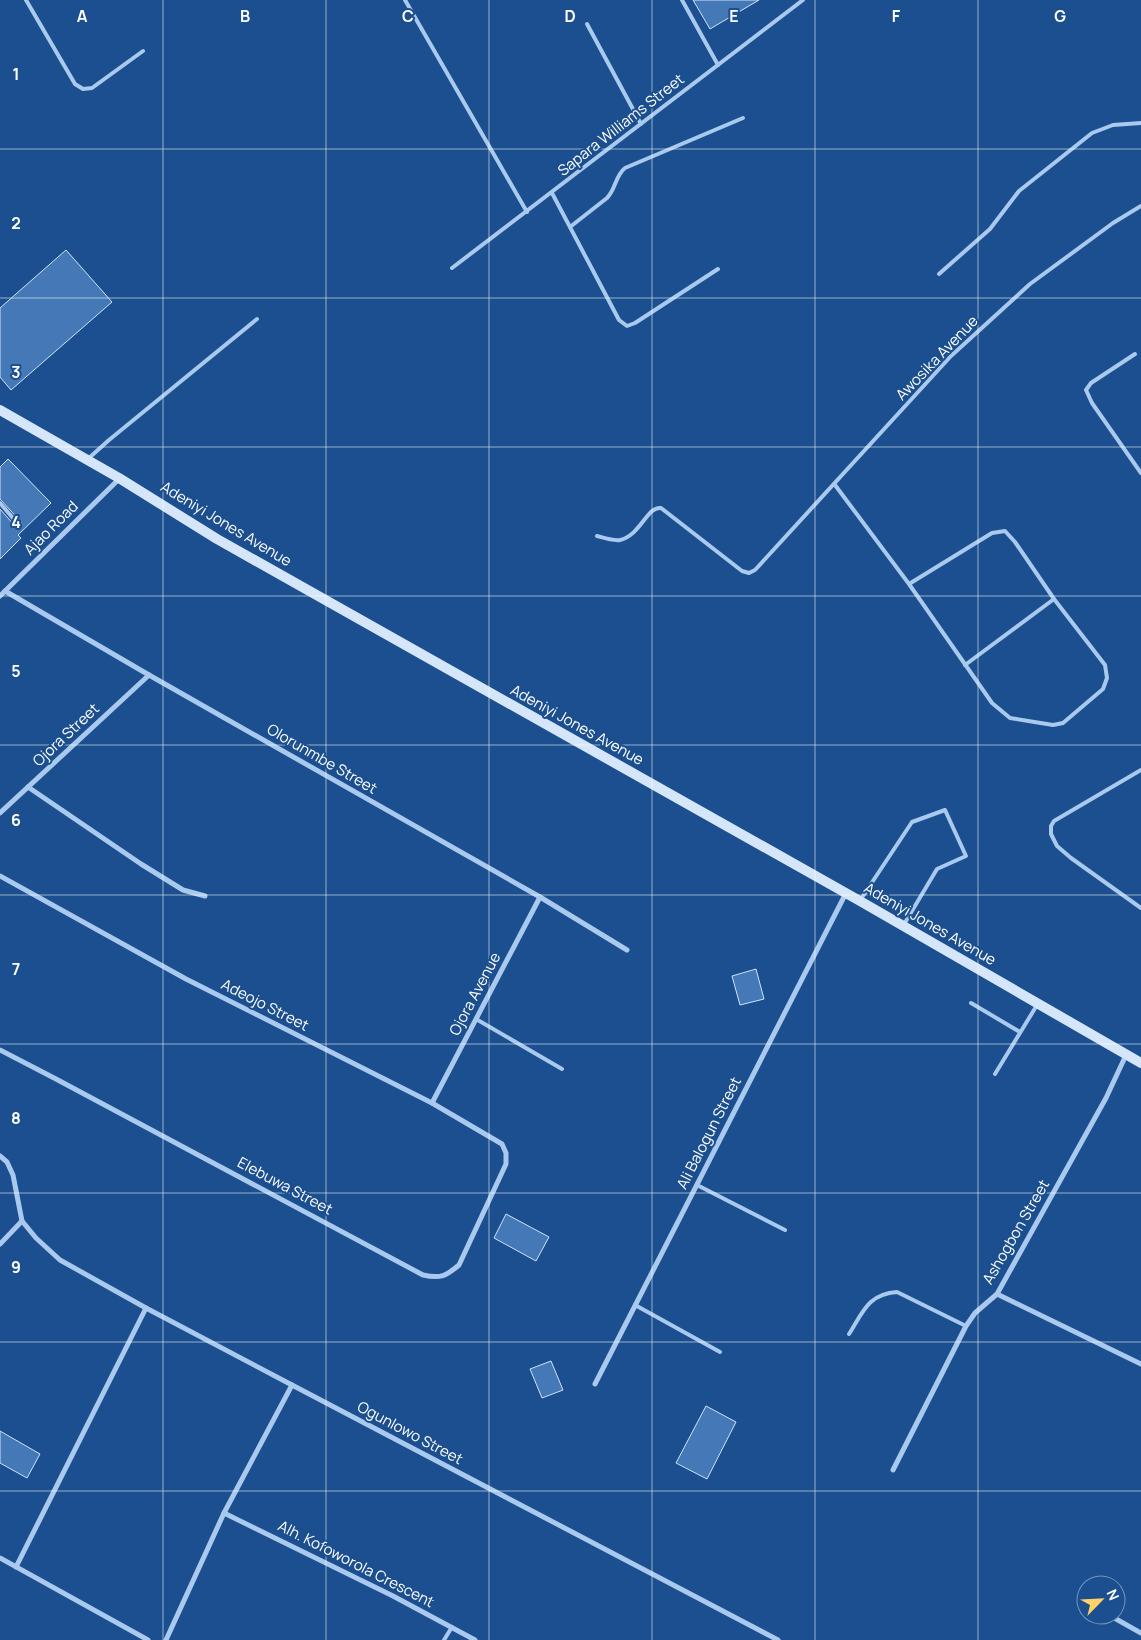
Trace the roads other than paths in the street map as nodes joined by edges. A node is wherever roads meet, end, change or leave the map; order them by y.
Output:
1 (26, 0) edge
2 (405, 0) edge
3 (682, 0) edge
4 (803, 0) edge
5 (586, 24) dead end
6 (143, 51) dead end
7 (718, 65) junction
8 (743, 118) dead end
9 (1141, 123) edge
10 (641, 124) junction
11 (552, 193) junction
12 (1141, 206) edge
13 (527, 212) junction
14 (570, 227) junction
15 (452, 268) dead end
16 (718, 270) dead end
17 (939, 274) dead end
18 (256, 319) dead end
19 (1135, 354) dead end
20 (0, 410) edge
21 (87, 460) junction
22 (1141, 473) edge
23 (119, 478) junction
24 (835, 485) junction
25 (0, 503) edge
26 (18, 524) dead end
27 (597, 536) dead end
28 (909, 584) junction
29 (5, 591) junction
30 (0, 596) edge
31 (1054, 598) junction
32 (965, 665) junction
33 (149, 675) junction
34 (1141, 770) edge
35 (28, 786) junction
36 (0, 813) edge
37 (0, 876) edge
38 (846, 893) junction
39 (205, 896) dead end
40 (540, 897) junction
41 (860, 901) junction
42 (1141, 908) edge
43 (903, 926) junction
44 (626, 950) dead end
45 (971, 1003) dead end
46 (1038, 1003) junction
47 (476, 1019) junction
48 (1020, 1032) junction
49 (0, 1050) edge
50 (1126, 1054) junction
51 (1141, 1063) edge
52 (562, 1069) dead end
53 (995, 1074) dead end
54 (432, 1103) junction
55 (0, 1156) edge
56 (506, 1164) joint
57 (697, 1185) junction
58 (22, 1221) junction
59 (784, 1230) dead end
60 (0, 1244) edge
61 (997, 1294) junction
62 (635, 1305) junction
63 (146, 1308) junction
64 (966, 1326) junction
65 (849, 1334) dead end
66 (720, 1352) dead end
67 (1141, 1364) edge
68 (595, 1384) dead end
69 (292, 1386) junction
70 (893, 1470) dead end
71 (224, 1513) junction
72 (0, 1558) edge
73 (16, 1567) junction
74 (1126, 1625) edge
75 (452, 1627) junction
76 (1141, 1633) edge
77 (148, 1640) edge
78 (166, 1640) edge
79 (444, 1640) edge
80 (475, 1640) edge
81 (778, 1640) edge

1 - 6 lane
2 - 13 lane
3 - 7 lane
4 - 7 lane, Sapara Williams Street
5 - 10 lane
7 - 10 lane, Sapara Williams Street
8 - 14 lane
9 - 17 lane
10 - 11 lane, Sapara Williams Street
11 - 13 lane, Sapara Williams Street
11 - 14 lane
12 - 24 lane, Awosika Avenue
13 - 15 lane, Sapara Williams Street
14 - 16 lane
18 - 21 lane
19 - 22 lane
20 - 21 street, Adeniyi Jones Avenue
21 - 23 street, Adeniyi Jones Avenue
23 - 29 street, Ajao Road
23 - 38 street, Adeniyi Jones Avenue
24 - 27 lane, Awosika Avenue
24 - 28 lane
25 - 26 lane
28 - 31 lane
28 - 32 lane
29 - 30 street, Ajao Road
29 - 33 street, Olorunmbe Street
31 - 32 lane
31 - 32 lane
33 - 35 street, Ojora Street
33 - 40 street, Olorunmbe Street
34 - 42 lane
35 - 36 street, Ojora Street
35 - 39 street
37 - 54 street, Adeojo Street
38 - 41 street, Adeniyi Jones Avenue
38 - 57 street, Ali Balogun Street
40 - 44 street, Olorunmbe Street
40 - 47 street, Ojora Avenue
41 - 43 street, Adeniyi Jones Avenue
41 - 43 lane
43 - 46 street, Adeniyi Jones Avenue
45 - 48 lane
46 - 48 lane
46 - 50 street, Adeniyi Jones Avenue
47 - 52 lane
47 - 54 street, Ojora Avenue
48 - 53 lane
49 - 56 street, Elebuwa Street
50 - 51 street, Adeniyi Jones Avenue
50 - 61 street, Ashogbon Street
54 - 56 street, Adeojo Street
55 - 58 street
57 - 59 lane
57 - 62 street, Ali Balogun Street
58 - 60 street
58 - 63 street, Ogunlowo Street
61 - 64 street, Ashogbon Street
61 - 67 street
62 - 66 lane
62 - 68 street, Ali Balogun Street
63 - 69 street, Ogunlowo Street
63 - 73 street
64 - 65 lane
64 - 70 street, Ashogbon Street
69 - 71 street
69 - 81 street, Ogunlowo Street
71 - 75 street, Alh. Kofoworola Crescent
71 - 78 street
72 - 73 street
73 - 77 street
74 - 76 street
75 - 79 lane
75 - 80 street, Alh. Kofoworola Crescent

